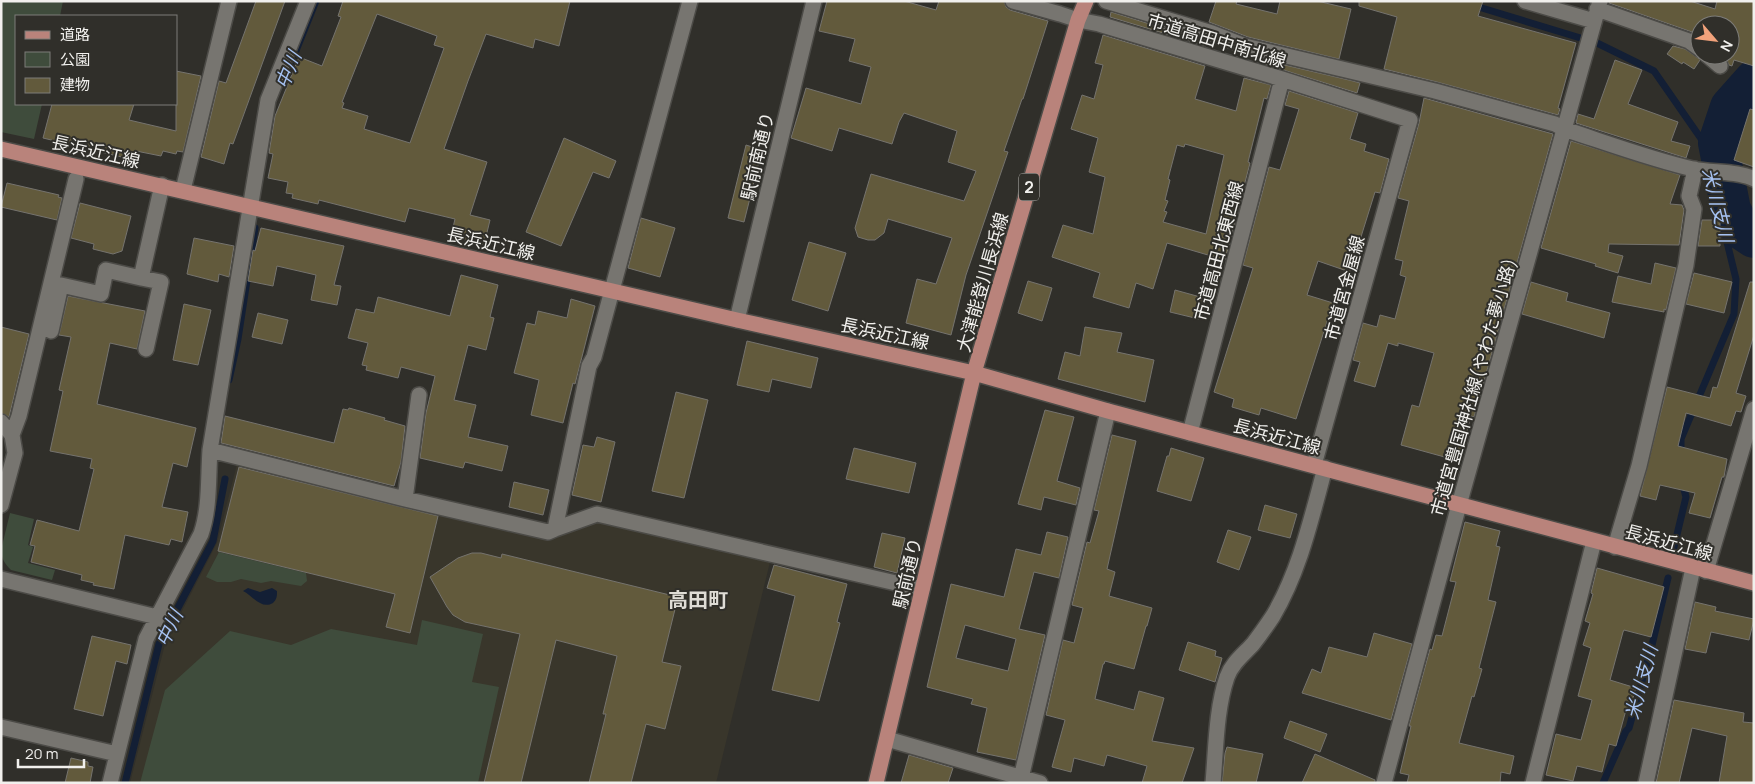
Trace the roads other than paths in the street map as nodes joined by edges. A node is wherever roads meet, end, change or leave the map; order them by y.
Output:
1 (229, 1) edge
2 (308, 1) edge
3 (690, 1) edge
4 (814, 1) edge
5 (1013, 1) edge
6 (1086, 1) edge
7 (1106, 1) edge
8 (1525, 1) edge
9 (1597, 10) edge
10 (1078, 20) junction
11 (1690, 41) edge
12 (1282, 79) junction
13 (1410, 120) joint
14 (1564, 129) junction
15 (1, 149) edge
16 (1698, 170) junction
17 (76, 179) dead end
18 (1754, 179) edge
19 (162, 185) junction
20 (183, 190) junction
21 (251, 207) junction
22 (141, 278) junction
23 (612, 291) junction
24 (737, 320) junction
25 (51, 331) dead end
26 (146, 348) dead end
27 (974, 373) junction
28 (419, 395) dead end
29 (1754, 409) edge
30 (1108, 411) junction
31 (1, 422) edge
32 (1190, 433) junction
33 (12, 435) junction
34 (210, 450) junction
35 (1320, 467) junction
36 (405, 499) junction
37 (1, 505) edge
38 (1459, 505) junction
39 (555, 529) junction
40 (1594, 541) junction
41 (1615, 547) junction
42 (1699, 570) junction
43 (1, 579) edge
44 (1754, 583) edge
45 (922, 589) junction
46 (157, 617) junction
47 (1, 727) edge
48 (887, 739) junction
49 (117, 754) junction
50 (1021, 778) junction
51 (110, 783) edge
52 (876, 783) edge
53 (1040, 783) edge
54 (1212, 783) edge
55 (1384, 783) edge
56 (1533, 783) edge
57 (1646, 783) edge

1 - 20 street
2 - 21 street
3 - 23 street
4 - 24 street, 駅前南通り
5 - 10 street, 市道高田中南北線
6 - 10 main road, 大津能登川長浜線 / 2
7 - 14 street
8 - 9 street
9 - 11 street
9 - 14 street, 市道宮豊国神社線(やわた夢小路)
10 - 12 street, 市道高田中南北線
10 - 27 main road, 大津能登川長浜線 / 2
12 - 13 street, 市道高田中南北線
12 - 32 street, 市道高田北東西線
13 - 35 street, 市道宮金屋線
14 - 16 street
14 - 38 street, 市道宮豊国神社線(やわた夢小路)
15 - 19 main road, 長浜近江線
16 - 18 street
16 - 41 street
17 - 33 street
19 - 20 main road, 長浜近江線
19 - 22 street
20 - 21 main road, 長浜近江線
21 - 23 main road, 長浜近江線
21 - 34 street
22 - 25 street
22 - 26 street
23 - 24 main road, 長浜近江線
23 - 39 street
24 - 27 main road, 長浜近江線
27 - 30 main road, 長浜近江線
27 - 45 main road, 駅前通り
28 - 36 street
29 - 42 street
30 - 32 main road, 長浜近江線
30 - 50 street
31 - 33 street
32 - 35 main road, 長浜近江線
33 - 37 street
34 - 36 street
34 - 46 street
35 - 38 main road, 長浜近江線
35 - 54 street, 市道宮金屋線
36 - 39 street
38 - 40 main road, 長浜近江線
38 - 55 street, 市道宮豊国神社線(やわた夢小路)
39 - 45 street
40 - 41 main road, 長浜近江線
40 - 56 street
41 - 42 main road, 長浜近江線
42 - 44 main road, 長浜近江線
42 - 57 street
43 - 46 street
45 - 48 main road, 駅前通り
46 - 49 street
47 - 49 street
48 - 50 street
48 - 52 main road, 駅前通り
49 - 51 street
50 - 53 street

